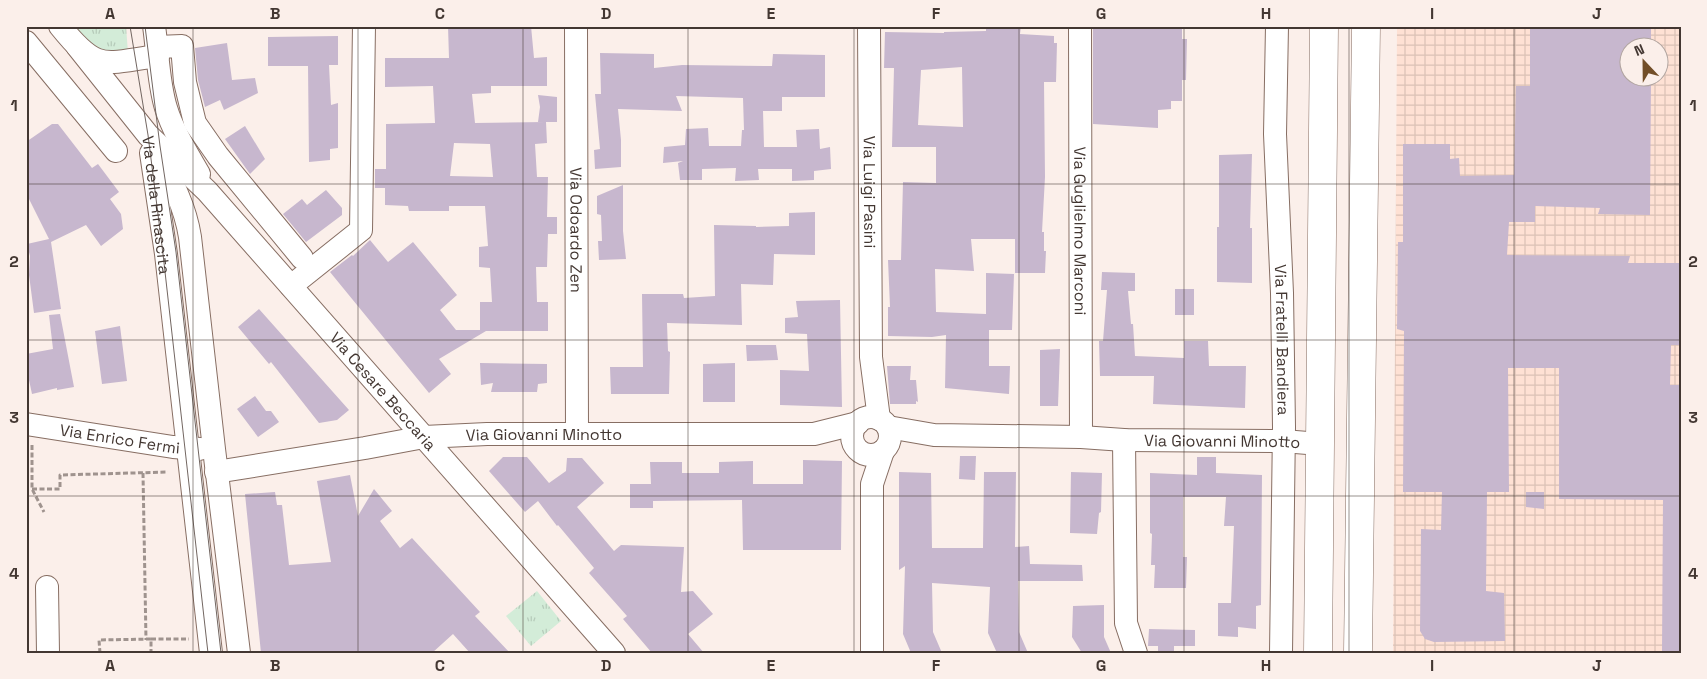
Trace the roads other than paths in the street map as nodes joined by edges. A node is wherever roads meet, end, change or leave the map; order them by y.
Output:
1 (35, 26) edge
2 (60, 26) edge
3 (364, 26) edge
4 (576, 26) edge
5 (869, 26) edge
6 (1080, 26) edge
7 (1277, 26) edge
8 (1324, 26) edge
9 (1366, 26) edge
10 (26, 32) edge
11 (26, 42) edge
12 (156, 43) edge
13 (76, 46) junction
14 (186, 127) junction
15 (148, 135) junction
16 (116, 151) dead end
17 (208, 191) junction
18 (302, 258) dead end
19 (292, 286) junction
20 (29, 425) edge
21 (577, 434) junction
22 (872, 435) junction
23 (424, 437) junction
24 (1081, 437) junction
25 (1124, 440) junction
26 (1284, 441) junction
27 (1320, 444) junction
28 (187, 448) junction
29 (214, 450) junction
30 (216, 472) junction
31 (47, 587) dead end
32 (48, 653) edge
33 (211, 653) edge
34 (239, 653) edge
35 (614, 653) edge
36 (872, 653) edge
37 (1136, 653) edge
38 (1281, 653) edge
39 (1318, 653) edge
40 (1358, 653) edge

1 - 10 street
2 - 13 street
3 - 19 street
4 - 21 street, Via Odoardo Zen
5 - 22 street, Via Luigi Pasini
6 - 24 street, Via Guglielmo Marconi
7 - 26 street, Via Fratelli Bandiera
8 - 27 main road
9 - 40 main road
11 - 16 street
12 - 13 street
12 - 14 street, Via della Rinascita
13 - 15 street
14 - 17 street, Via della Rinascita
14 - 18 street
15 - 17 street, Via Cesare Beccaria
15 - 28 street, Via della Rinascita
15 - 29 street, Via della Rinascita
17 - 19 street, Via Cesare Beccaria
19 - 23 street, Via Cesare Beccaria
20 - 28 street, Via Enrico Fermi
21 - 22 street, Via Giovanni Minotto
21 - 23 street, Via Giovanni Minotto
22 - 24 street, Via Giovanni Minotto
22 - 36 street, Via Luigi Pasini
23 - 30 street, Via Giovanni Minotto
23 - 35 street, Via Cesare Beccaria
24 - 25 street, Via Giovanni Minotto
25 - 26 street, Via Giovanni Minotto
25 - 37 street, Via Giovanni Minotto
26 - 27 street, Via Giovanni Minotto
26 - 38 street, Via Fratelli Bandiera
27 - 39 main road
28 - 29 street, Via Enrico Fermi
28 - 33 street, Via della Rinascita
29 - 30 street, Via della Rinascita
30 - 34 street, Via della Rinascita
31 - 32 street

